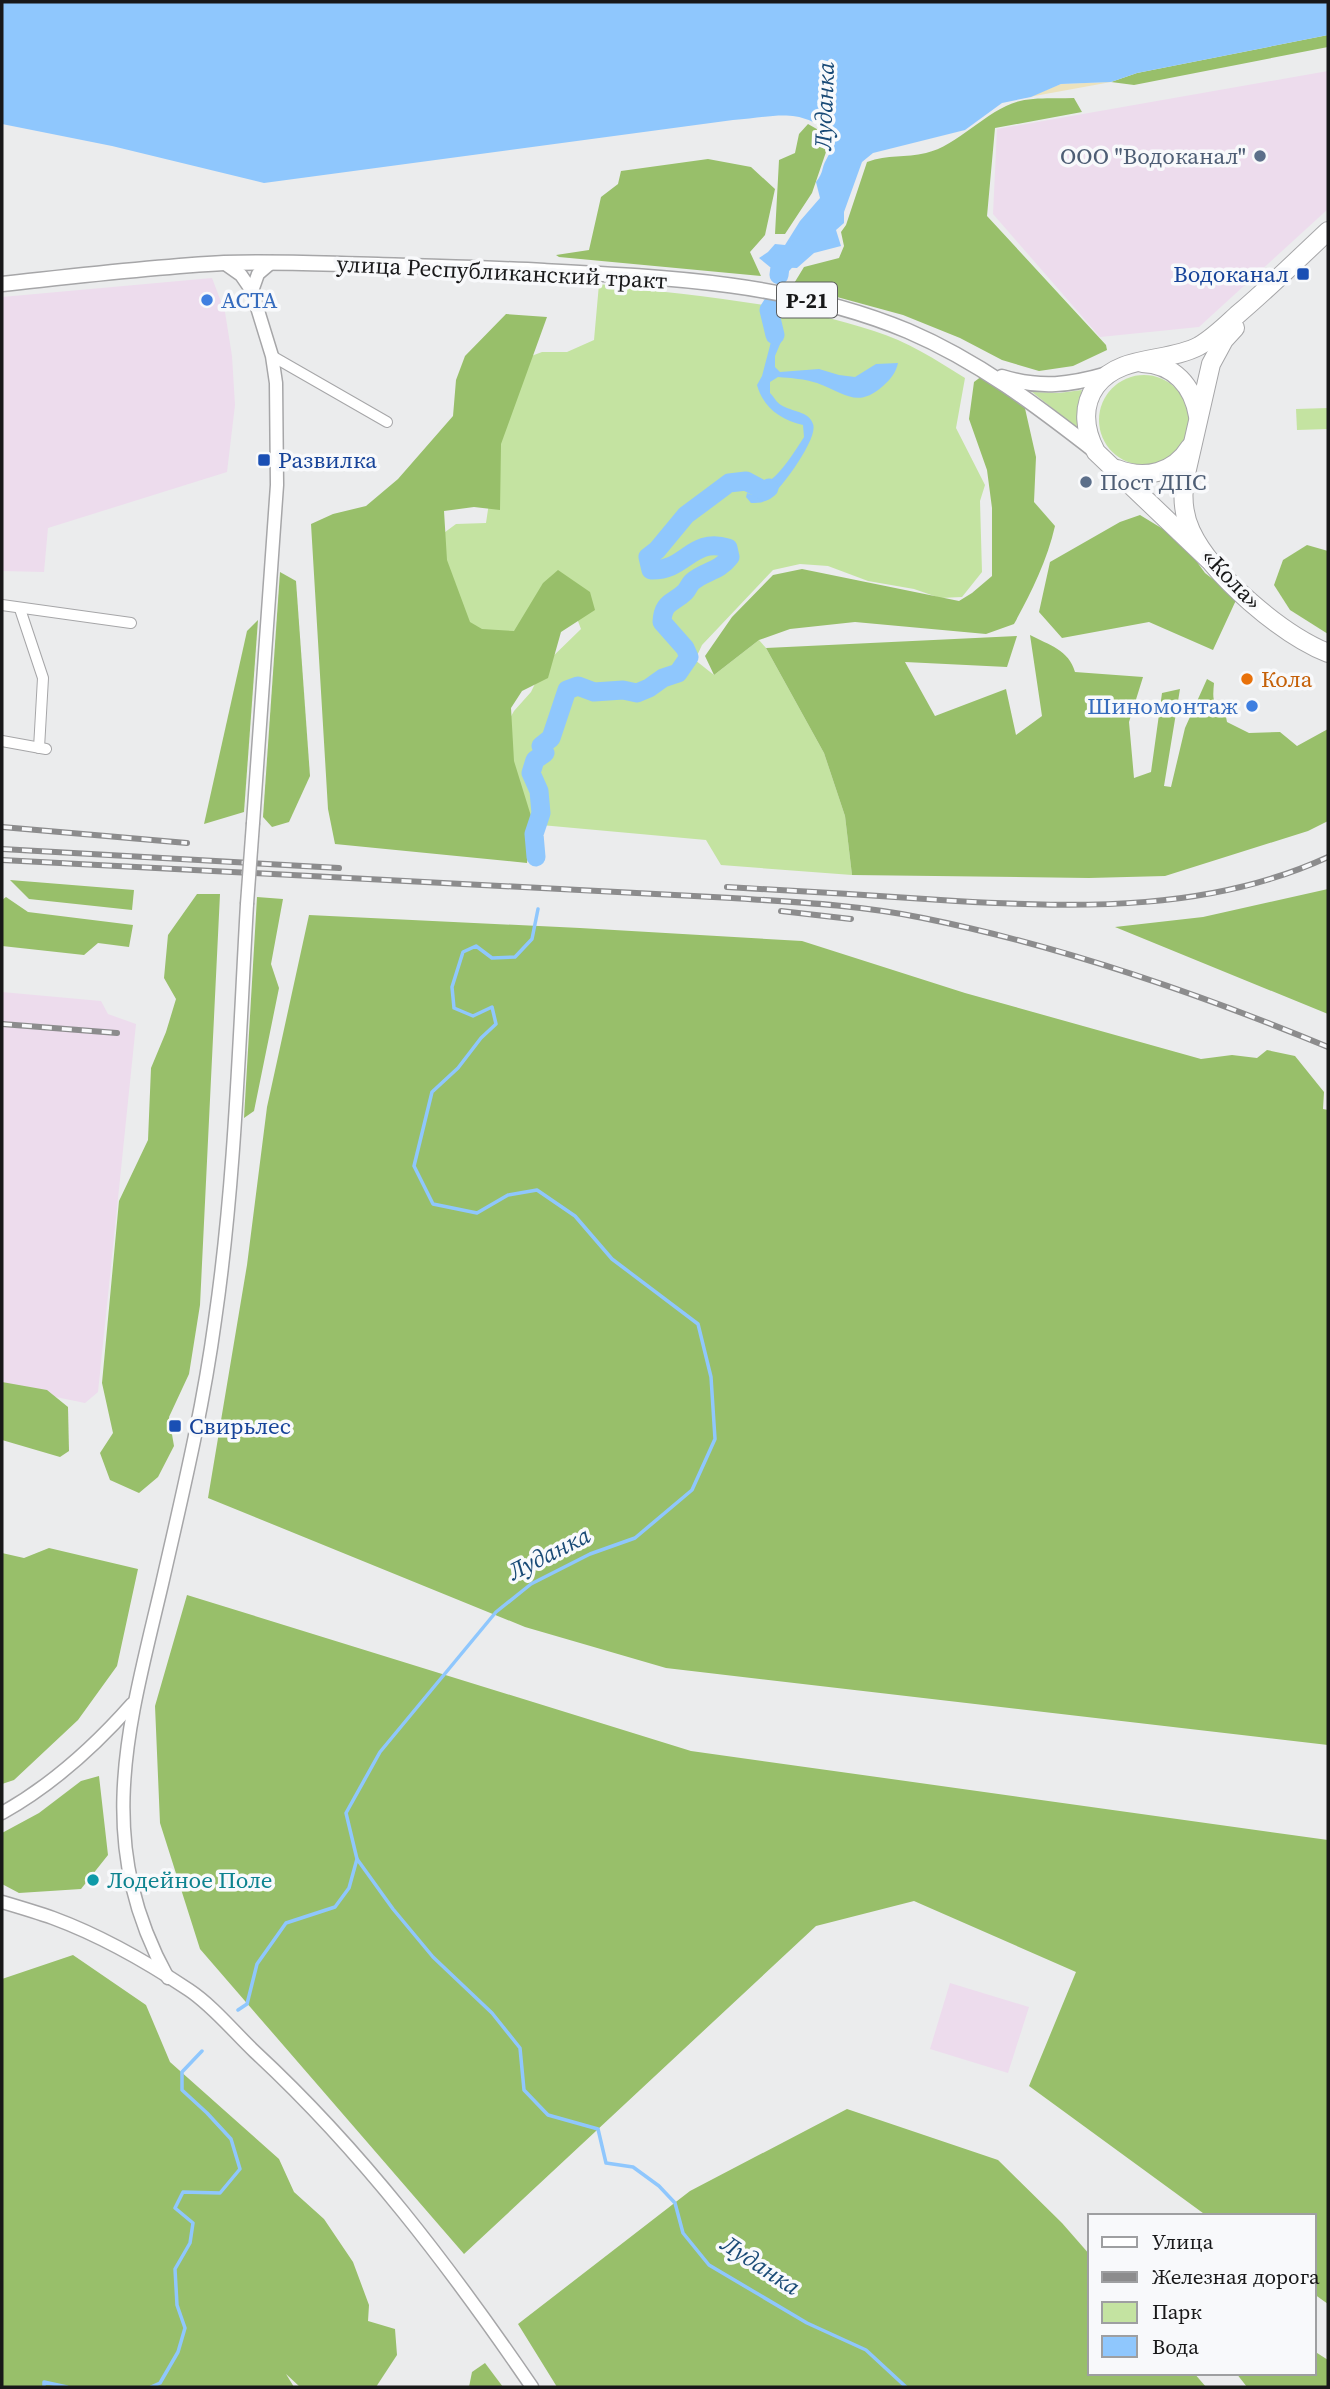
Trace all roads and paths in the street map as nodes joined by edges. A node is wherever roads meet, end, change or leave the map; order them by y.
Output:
1 (1328, 231) edge
2 (272, 262) junction
3 (224, 263) junction
4 (2, 284) edge
5 (1266, 290) junction
6 (251, 291) junction
7 (272, 356) junction
8 (1135, 363) junction
9 (988, 372) junction
10 (1108, 374) junction
11 (1198, 416) junction
12 (387, 422) dead end
13 (1193, 442) junction
14 (1096, 452) junction
15 (1114, 468) junction
16 (1209, 561) junction
17 (2, 604) edge
18 (20, 609) junction
19 (131, 623) dead end
20 (1328, 653) edge
21 (2, 741) edge
22 (133, 1703) junction
23 (2, 1813) edge
24 (2, 1902) edge
25 (168, 1978) junction
26 (532, 2387) edge

1 - 5 highway, Р-21
2 - 3 main road, улица Республиканский тракт
2 - 6 street
2 - 9 main road, улица Республиканский тракт / Р-21
3 - 4 main road, улица Республиканский тракт
3 - 6 street
5 - 8 highway, Р-21
5 - 11 highway, Р-21
6 - 7 street
7 - 12 street
7 - 22 street, bridge
8 - 10 highway, Р-21
8 - 11 highway
9 - 10 main road, Р-21
9 - 14 main road, Р-21
10 - 14 highway
11 - 13 highway, Р-21
13 - 15 highway
13 - 16 highway, «Кола» / Р-21
14 - 15 highway, Р-21
15 - 16 highway, Р-21
16 - 20 highway, «Кола» / Р-21
17 - 18 street
18 - 19 street
18 - 21 street
22 - 23 street
22 - 25 street
24 - 25 street
25 - 26 street

